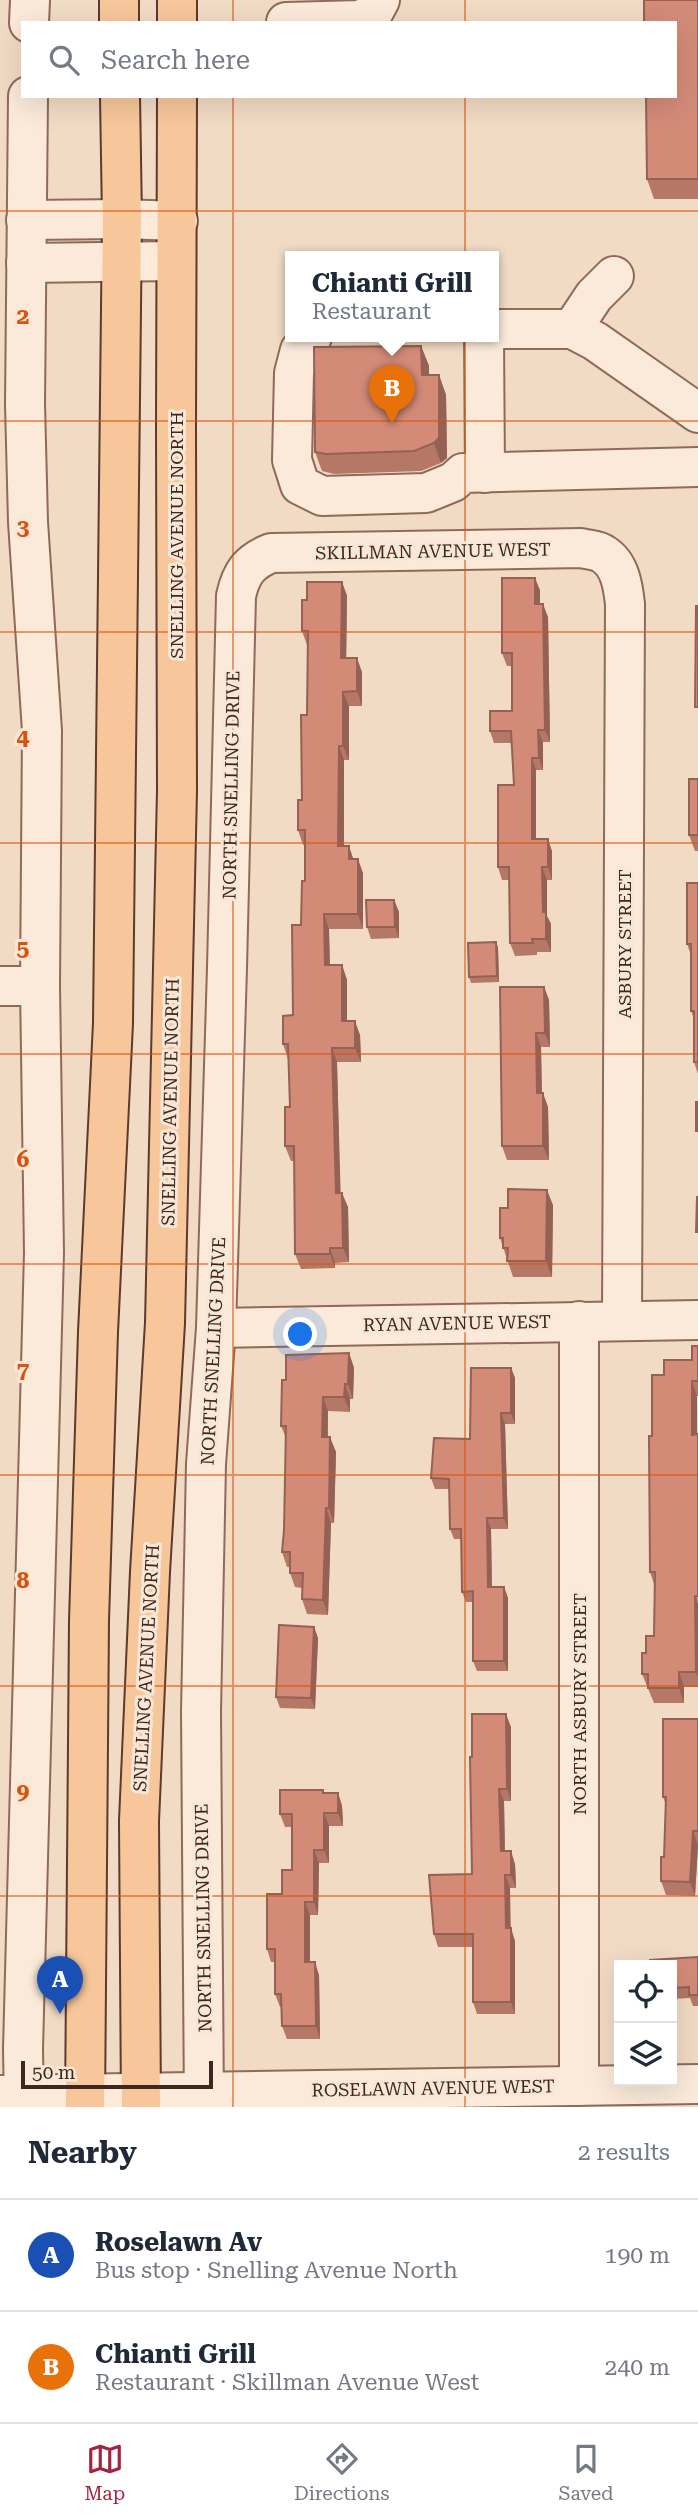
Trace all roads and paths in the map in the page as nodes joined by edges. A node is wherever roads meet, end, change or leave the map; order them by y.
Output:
1 (30, 0) edge
2 (119, 0) edge
3 (177, 0) edge
4 (380, 0) edge
5 (29, 21) edge
6 (119, 21) edge
7 (177, 21) edge
8 (323, 21) edge
9 (28, 98) edge
10 (120, 98) edge
11 (177, 98) edge
12 (122, 219) junction
13 (26, 220) junction
14 (178, 221) junction
15 (176, 261) junction
16 (120, 262) junction
17 (26, 263) junction
18 (614, 276) dead end
19 (499, 329) edge
20 (572, 329) junction
21 (307, 342) edge
22 (484, 342) edge
23 (12, 404) edge
24 (698, 413) edge
25 (698, 467) edge
26 (485, 472) junction
27 (616, 569) joint
28 (241, 582) joint
29 (0, 986) edge
30 (40, 986) junction
31 (698, 1320) edge
32 (579, 1321) junction
33 (622, 1321) junction
34 (216, 1328) junction
35 (698, 2084) edge
36 (579, 2086) junction
37 (446, 2097) edge
38 (16, 2099) edge
39 (204, 2099) edge
40 (85, 2100) edge
41 (141, 2100) edge

1 - 5 street
2 - 6 main road
3 - 7 main road
4 - 8 street
9 - 13 street
10 - 12 main road
11 - 14 main road, SNELLING AVENUE NORTH
12 - 13 street
12 - 14 street
12 - 16 main road
13 - 17 street
14 - 15 main road, SNELLING AVENUE NORTH
15 - 16 street
15 - 41 main road, SNELLING AVENUE NORTH
16 - 17 street
16 - 40 main road
17 - 23 street
18 - 20 street
19 - 20 street
20 - 24 street
21 - 26 street
22 - 26 street
23 - 30 street
25 - 26 street
27 - 28 street, SKILLMAN AVENUE WEST
27 - 33 street, ASBURY STREET
28 - 34 street, NORTH SNELLING DRIVE
29 - 30 street
30 - 38 street
31 - 33 street, RYAN AVENUE WEST
32 - 33 street, RYAN AVENUE WEST
32 - 34 street, RYAN AVENUE WEST
32 - 36 street, NORTH ASBURY STREET
34 - 39 street, NORTH SNELLING DRIVE
35 - 36 street, ROSELAWN AVENUE WEST
36 - 37 street, ROSELAWN AVENUE WEST
37 - 39 street, ROSELAWN AVENUE WEST
38 - 40 street, ROSELAWN AVENUE WEST
39 - 41 street, ROSELAWN AVENUE WEST
40 - 41 street, ROSELAWN AVENUE WEST

